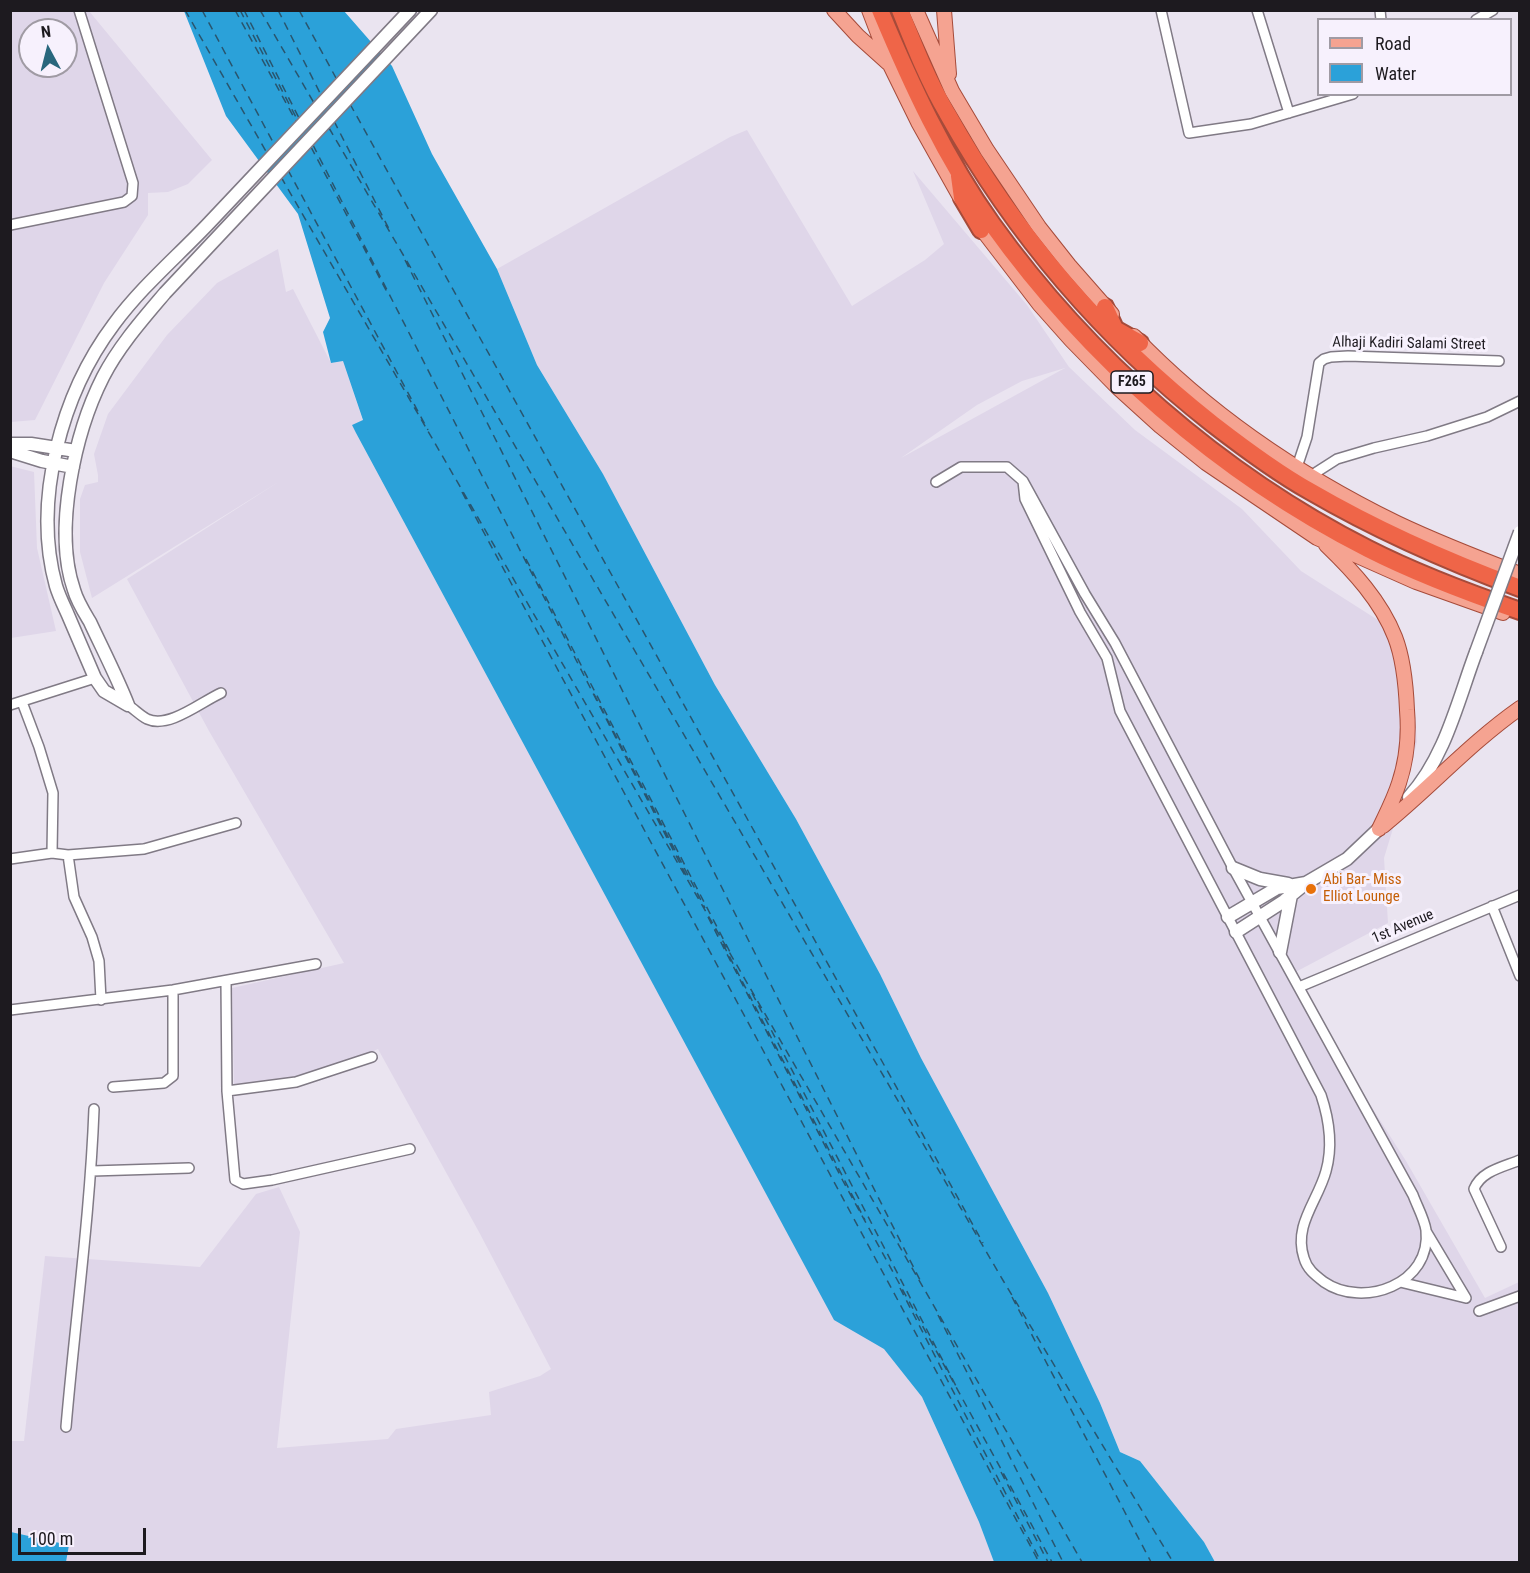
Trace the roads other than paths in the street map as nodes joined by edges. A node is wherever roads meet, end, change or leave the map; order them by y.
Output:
1 (79, 10) edge
2 (410, 10) edge
3 (432, 10) edge
4 (834, 10) edge
5 (869, 10) edge
6 (880, 10) edge
7 (900, 10) edge
8 (916, 10) edge
9 (944, 10) edge
10 (1161, 10) edge
11 (1257, 10) edge
12 (1493, 10) edge
13 (1479, 18) edge
14 (890, 65) junction
15 (952, 91) junction
16 (1346, 96) edge
17 (1289, 113) junction
18 (954, 176) junction
19 (10, 225) edge
20 (986, 227) junction
21 (1097, 310) junction
22 (1134, 346) junction
23 (1499, 361) dead end
24 (1520, 401) edge
25 (10, 444) edge
26 (58, 448) junction
27 (10, 451) edge
28 (76, 451) junction
29 (54, 464) junction
30 (73, 466) junction
31 (1297, 467) junction
32 (1312, 475) junction
33 (1023, 481) junction
34 (936, 482) dead end
35 (1299, 517) junction
36 (1520, 532) edge
37 (1317, 538) junction
38 (1520, 574) edge
39 (1520, 588) edge
40 (1520, 610) edge
41 (1520, 619) edge
42 (95, 678) junction
43 (221, 693) dead end
44 (22, 702) junction
45 (10, 705) edge
46 (128, 705) junction
47 (1520, 708) edge
48 (236, 823) dead end
49 (1378, 829) junction
50 (52, 853) junction
51 (68, 855) junction
52 (10, 859) edge
53 (1233, 867) junction
54 (1290, 890) junction
55 (1520, 895) edge
56 (1253, 903) junction
57 (1492, 906) junction
58 (1261, 916) junction
59 (1228, 917) junction
60 (1236, 932) junction
61 (1280, 952) junction
62 (316, 964) dead end
63 (1520, 976) edge
64 (226, 981) junction
65 (1299, 987) junction
66 (173, 990) junction
67 (101, 1000) junction
68 (10, 1010) edge
69 (372, 1057) dead end
70 (113, 1087) dead end
71 (227, 1092) junction
72 (94, 1109) dead end
73 (410, 1149) dead end
74 (1520, 1160) edge
75 (189, 1168) dead end
76 (92, 1171) junction
77 (1426, 1230) junction
78 (1501, 1247) dead end
79 (1400, 1282) junction
80 (1520, 1296) edge
81 (1479, 1311) dead end
82 (66, 1427) dead end

1 - 19 street
2 - 26 main road
3 - 28 main road
4 - 14 main road
5 - 14 main road
6 - 18 highway, F265
7 - 21 highway, F265
8 - 15 main road
9 - 15 main road
10 - 17 street
11 - 17 street
12 - 13 street
14 - 18 main road
15 - 21 main road
16 - 17 street
18 - 20 highway, F265
18 - 20 highway
20 - 35 highway, F265
21 - 22 highway, F265
21 - 22 highway
22 - 31 main road
22 - 39 highway, F265
23 - 31 street, Alhaji Kadiri Salami Street
24 - 32 street
25 - 26 main road
26 - 28 main road
26 - 29 main road
27 - 29 main road
28 - 30 main road
29 - 30 main road
29 - 42 main road
30 - 46 main road
31 - 32 main road
32 - 38 main road
33 - 34 street
33 - 53 street
33 - 59 street
35 - 37 main road
35 - 40 highway, F265
36 - 49 main road, bridge
37 - 41 main road
37 - 49 main road
42 - 44 street
42 - 46 main road
43 - 46 street
44 - 45 street
44 - 50 street
47 - 49 main road
48 - 51 street
49 - 54 main road
50 - 51 street
50 - 52 street
51 - 67 street
53 - 54 main road
53 - 56 street
54 - 56 main road
54 - 58 main road
54 - 61 main road
55 - 57 street, 1st Avenue
56 - 58 street
56 - 59 main road
57 - 63 street
57 - 65 street, 1st Avenue
58 - 60 main road
58 - 61 street
59 - 60 street
60 - 79 street
61 - 65 street
62 - 64 street
64 - 66 street
64 - 71 street
65 - 77 street
66 - 67 street
66 - 70 street
67 - 68 street
69 - 71 street
71 - 73 street
72 - 76 street
74 - 78 street
75 - 76 street
76 - 82 street
77 - 79 street
77 - 79 street
80 - 81 street

